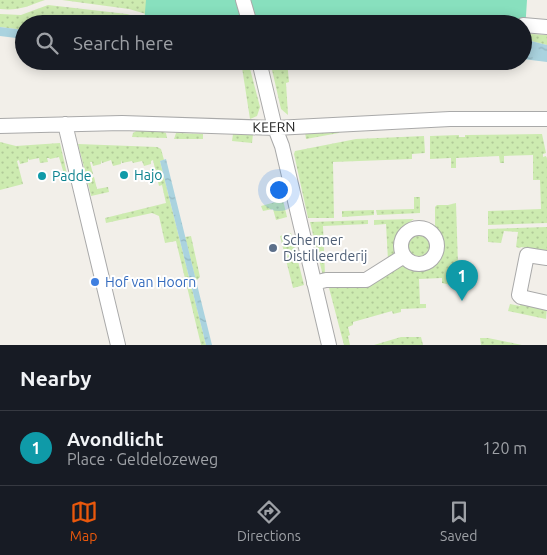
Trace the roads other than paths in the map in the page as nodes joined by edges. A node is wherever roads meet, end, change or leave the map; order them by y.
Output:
1 (243, 0) edge
2 (247, 15) edge
3 (532, 26) edge
4 (547, 27) edge
5 (261, 70) edge
6 (547, 119) edge
7 (65, 124) junction
8 (0, 126) edge
9 (275, 128) junction
10 (404, 256) dead end
11 (547, 258) edge
12 (314, 283) junction
13 (547, 303) edge
14 (118, 345) edge
15 (329, 345) edge

1 - 2 street
3 - 4 street
5 - 9 street
6 - 9 street, KEERN
7 - 8 street, KEERN
7 - 9 street, KEERN
7 - 14 street
9 - 12 street
10 - 12 street
11 - 13 street
12 - 15 street

